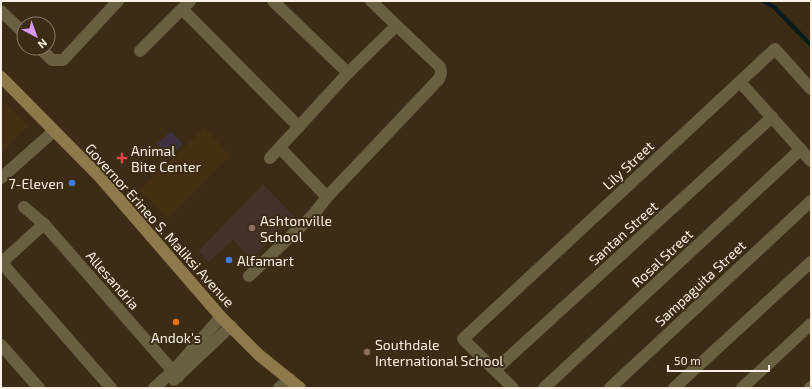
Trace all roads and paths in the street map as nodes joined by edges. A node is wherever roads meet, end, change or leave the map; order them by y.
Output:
1 (118, 1) edge
2 (273, 1) edge
3 (371, 1) edge
4 (186, 5) edge
5 (1, 11) edge
6 (16, 25) edge
7 (396, 26) junction
8 (140, 51) dead end
9 (48, 56) edge
10 (348, 73) junction
11 (1, 77) edge
12 (740, 82) junction
13 (811, 89) edge
14 (772, 117) junction
15 (299, 127) junction
16 (54, 131) junction
17 (280, 148) junction
18 (801, 149) junction
19 (270, 158) dead end
20 (811, 160) edge
21 (1, 178) edge
22 (327, 197) junction
23 (811, 201) edge
24 (24, 206) dead end
25 (44, 224) junction
26 (811, 262) edge
27 (1, 263) edge
28 (249, 276) dead end
29 (221, 317) junction
30 (811, 324) edge
31 (231, 326) junction
32 (1, 345) edge
33 (495, 370) junction
34 (175, 374) junction
35 (290, 379) junction
36 (39, 388) edge
37 (111, 388) edge
38 (154, 388) edge
39 (166, 388) edge
40 (279, 388) edge
41 (300, 388) edge
42 (513, 388) edge
43 (544, 388) edge
44 (610, 388) edge
45 (674, 388) edge
46 (742, 388) edge

1 - 9 street
2 - 10 street
3 - 7 street
4 - 8 street
4 - 15 street
5 - 6 street
7 - 10 street
7 - 22 street
10 - 15 street
11 - 16 main road, Governor Erineo S. Maliksi Avenue
12 - 13 street, Lily Street
12 - 14 street
12 - 33 street, Lily Street
14 - 18 street
14 - 33 street, Santan Street
15 - 17 street
16 - 21 street
16 - 29 main road, Governor Erineo S. Maliksi Avenue
17 - 19 street
17 - 22 street
18 - 20 street
18 - 43 street, Rosal Street
22 - 28 street
23 - 44 street, Sampaguita Street
24 - 25 street, Allesandria
25 - 27 street
25 - 34 street, Allesandria
26 - 45 street
27 - 37 street
29 - 31 main road, Governor Erineo S. Maliksi Avenue
29 - 34 street
30 - 46 street
31 - 34 street
31 - 35 main road, Governor Erineo S. Maliksi Avenue
32 - 36 street
33 - 42 street
34 - 38 street
34 - 39 street
35 - 40 street
35 - 41 main road, Governor Erineo S. Maliksi Avenue

